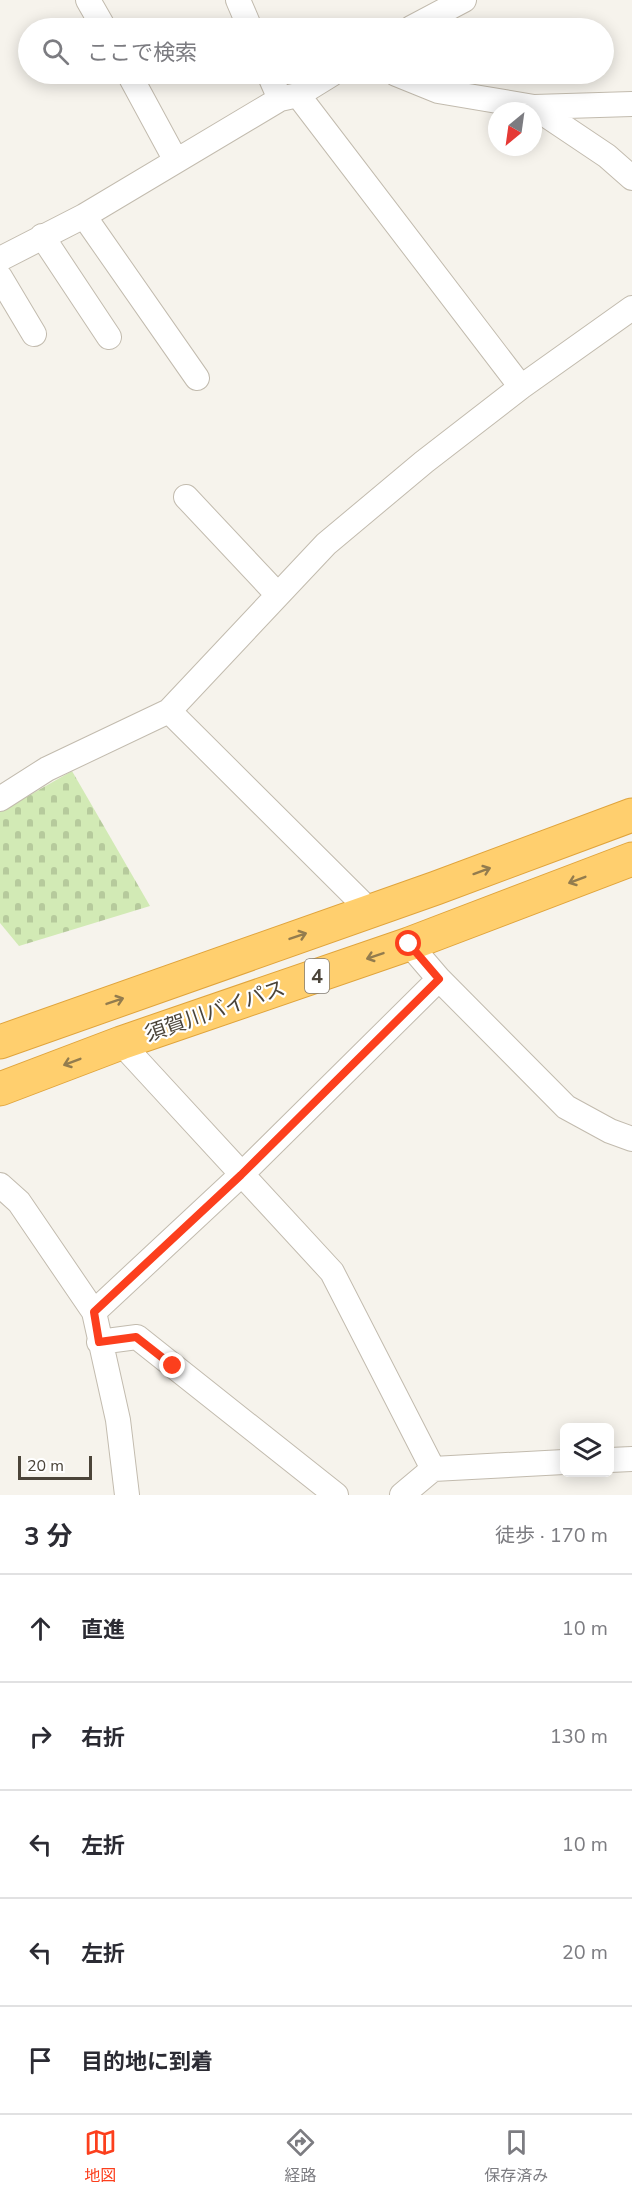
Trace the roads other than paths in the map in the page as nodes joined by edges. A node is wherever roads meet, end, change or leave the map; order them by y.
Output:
1 (88, 0) edge
2 (238, 0) edge
3 (464, 0) edge
4 (98, 18) edge
5 (246, 18) edge
6 (430, 18) edge
7 (135, 84) edge
8 (278, 84) edge
9 (313, 84) edge
10 (421, 84) edge
11 (289, 97) junction
12 (504, 102) edge
13 (632, 104) edge
14 (542, 107) edge
15 (542, 112) edge
16 (176, 159) junction
17 (632, 178) edge
18 (84, 216) junction
19 (42, 236) junction
20 (0, 259) edge
21 (0, 277) edge
22 (632, 308) edge
23 (34, 334) dead end
24 (109, 337) dead end
25 (197, 378) dead end
26 (521, 387) junction
27 (186, 497) dead end
28 (278, 595) junction
29 (169, 711) junction
30 (0, 799) edge
31 (632, 815) edge
32 (632, 859) edge
33 (370, 911) junction
34 (409, 944) junction
35 (439, 979) junction
36 (0, 1042) edge
37 (121, 1043) junction
38 (0, 1089) edge
39 (632, 1139) edge
40 (241, 1175) junction
41 (0, 1185) edge
42 (94, 1312) junction
43 (99, 1342) junction
44 (632, 1459) edge
45 (614, 1460) edge
46 (560, 1462) edge
47 (433, 1469) junction
48 (127, 1495) edge
49 (336, 1495) edge
50 (402, 1495) edge

1 - 4 street
2 - 5 street
3 - 6 street
7 - 16 street
8 - 11 street
9 - 11 street
10 - 12 street
11 - 16 street
11 - 26 street
13 - 14 street
15 - 17 street
16 - 18 street
18 - 19 street
18 - 25 street
19 - 20 street
19 - 24 street
21 - 23 street
22 - 26 street
26 - 28 street
27 - 28 street
28 - 29 street
29 - 30 street
29 - 33 street
33 -> 31 highway, 須賀川バイパス / 4
32 -> 34 highway, 須賀川バイパス / 4
36 -> 33 highway, 須賀川バイパス / 4
34 - 35 street
34 -> 37 highway, 須賀川バイパス / 4
35 - 39 street
35 - 40 street
37 -> 38 highway, 須賀川バイパス / 4
37 - 40 street
40 - 42 street
40 - 47 street
41 - 42 street
42 - 43 street
43 - 48 street
43 - 49 street
44 - 45 street
46 - 47 street
47 - 50 street

